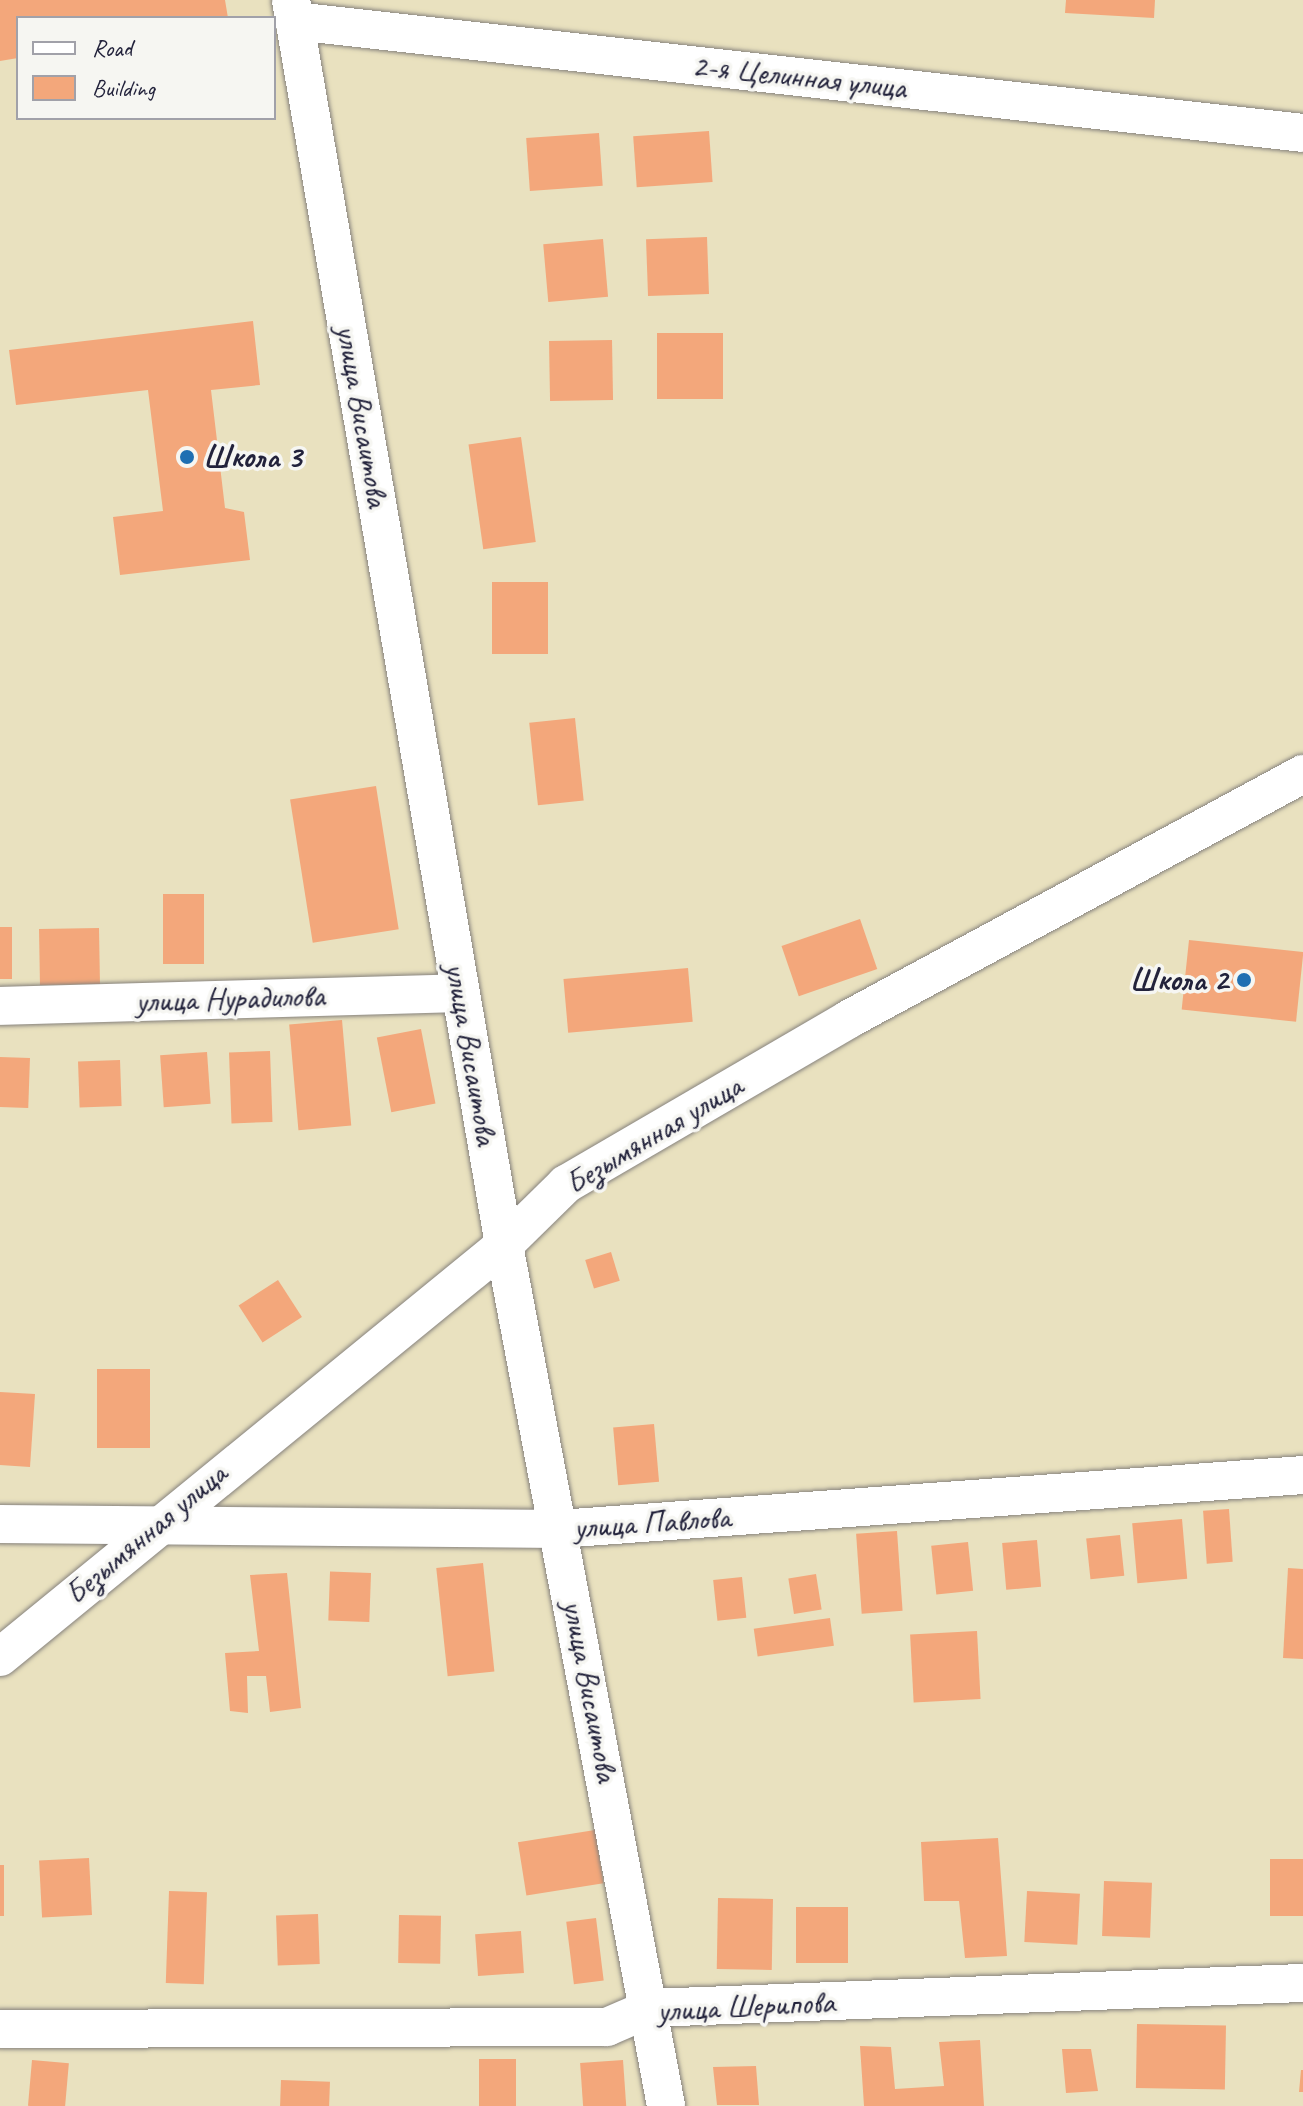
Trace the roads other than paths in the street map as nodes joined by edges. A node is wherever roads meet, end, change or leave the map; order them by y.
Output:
1 (292, 11) edge
2 (1303, 133) edge
3 (1303, 774) edge
4 (460, 993) junction
5 (0, 1006) edge
6 (504, 1245) junction
7 (1303, 1475) edge
8 (0, 1524) edge
9 (154, 1526) junction
10 (559, 1529) junction
11 (0, 1657) edge
12 (1303, 1983) edge
13 (651, 2008) junction
14 (0, 2029) edge
15 (666, 2106) edge

1 - 2 street, 2-я Целинная улица
1 - 4 street, улица Висаитова
3 - 6 street, Безымянная улица
4 - 5 street, улица Нурадилова
4 - 6 street, улица Висаитова
6 - 9 street, Безымянная улица
6 - 10 street, улица Висаитова
7 - 10 street, улица Павлова
8 - 9 street, улица Павлова
9 - 10 street, улица Павлова
9 - 11 street, Безымянная улица
10 - 13 street, улица Висаитова
12 - 13 street, улица Шерипова
13 - 14 street, улица Шерипова
13 - 15 street, улица Висаитова

